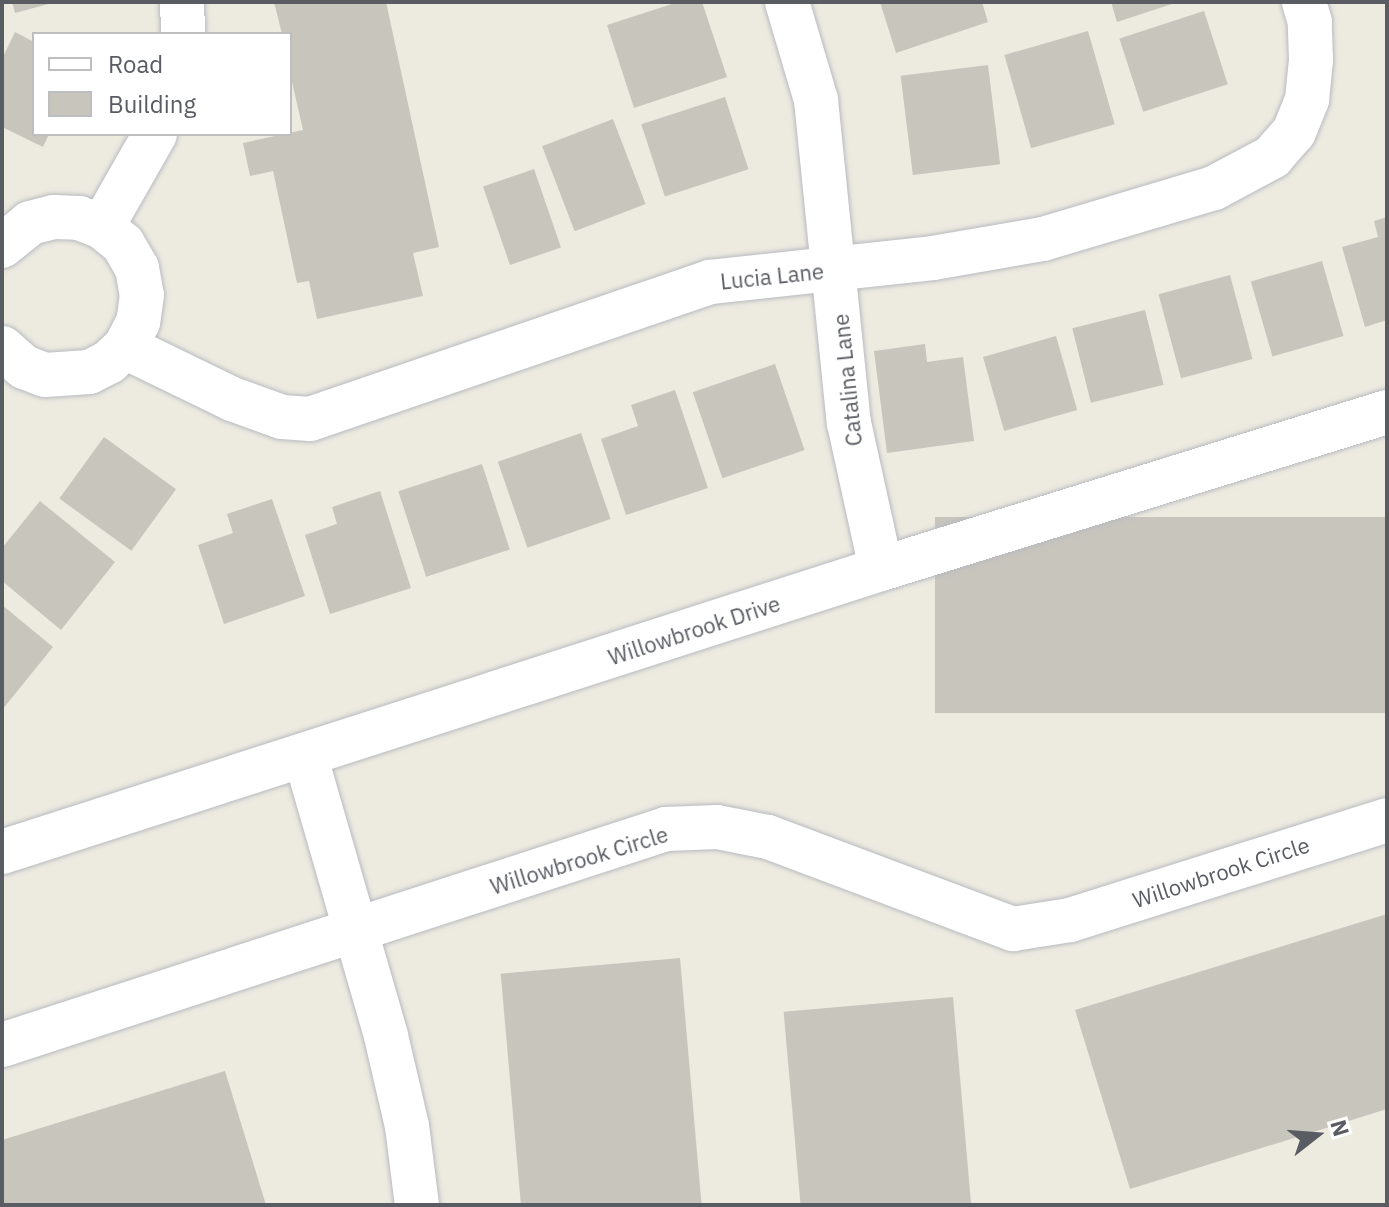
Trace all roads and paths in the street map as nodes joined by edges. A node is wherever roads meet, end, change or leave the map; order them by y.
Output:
1 (182, 2) edge
2 (787, 2) edge
3 (1304, 2) edge
4 (183, 32) edge
5 (154, 136) edge
6 (102, 227) junction
7 (2, 246) edge
8 (835, 270) junction
9 (125, 347) junction
10 (9, 371) edge
11 (1387, 412) edge
12 (881, 569) junction
13 (305, 755) junction
14 (1387, 820) edge
15 (2, 852) edge
16 (355, 932) junction
17 (2, 1045) edge
18 (417, 1205) edge

1 - 4 street
2 - 8 street, Catalina Lane
3 - 8 street, Lucia Lane
5 - 6 street
6 - 7 street
6 - 9 street
8 - 9 street, Lucia Lane
8 - 12 street, Catalina Lane
9 - 10 street
11 - 12 street, Willowbrook Drive
12 - 13 street, Willowbrook Drive
13 - 15 street, Willowbrook Drive
13 - 16 street
14 - 16 street, Willowbrook Circle
16 - 17 street, Willowbrook Circle
16 - 18 street

